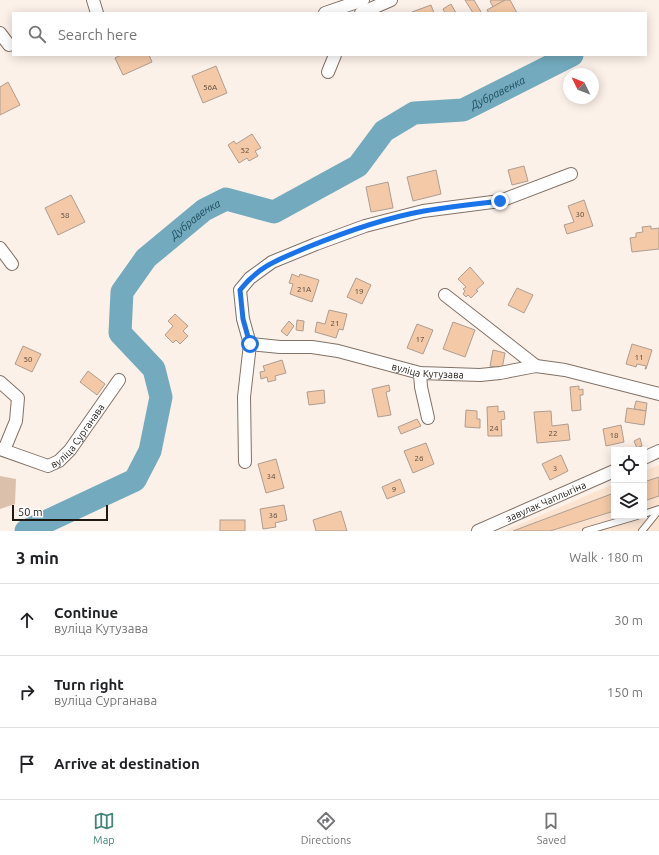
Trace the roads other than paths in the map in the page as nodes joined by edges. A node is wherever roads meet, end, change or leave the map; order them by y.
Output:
1 (93, 0) edge
2 (363, 0) edge
3 (391, 0) edge
4 (341, 3) edge
5 (97, 12) edge
6 (327, 12) edge
7 (362, 12) edge
8 (0, 33) edge
9 (8, 45) dead end
10 (335, 56) edge
11 (328, 72) dead end
12 (572, 174) dead end
13 (0, 248) edge
14 (12, 264) dead end
15 (445, 295) dead end
16 (250, 344) junction
17 (536, 366) junction
18 (420, 373) junction
19 (119, 380) dead end
20 (0, 382) edge
21 (659, 394) edge
22 (428, 418) dead end
23 (2, 450) edge
24 (659, 451) edge
25 (647, 457) edge
26 (245, 462) dead end
27 (611, 472) edge
28 (647, 513) edge
29 (627, 519) edge
30 (478, 531) edge
31 (586, 531) edge
32 (642, 531) edge

1 - 5 street
2 - 4 street
3 - 7 street
4 - 6 street
8 - 9 street
10 - 11 street
12 - 16 street
13 - 14 street
15 - 17 street
16 - 18 street, вуліца Кутузава
16 - 26 street
17 - 18 street, вуліца Кутузава
17 - 21 street, вуліца Кутузава
18 - 22 street
19 - 23 street, вуліца Сурганава
20 - 23 street
24 - 25 street
27 - 30 street, завулак Чаплыгіна
28 - 32 lane
29 - 31 lane

